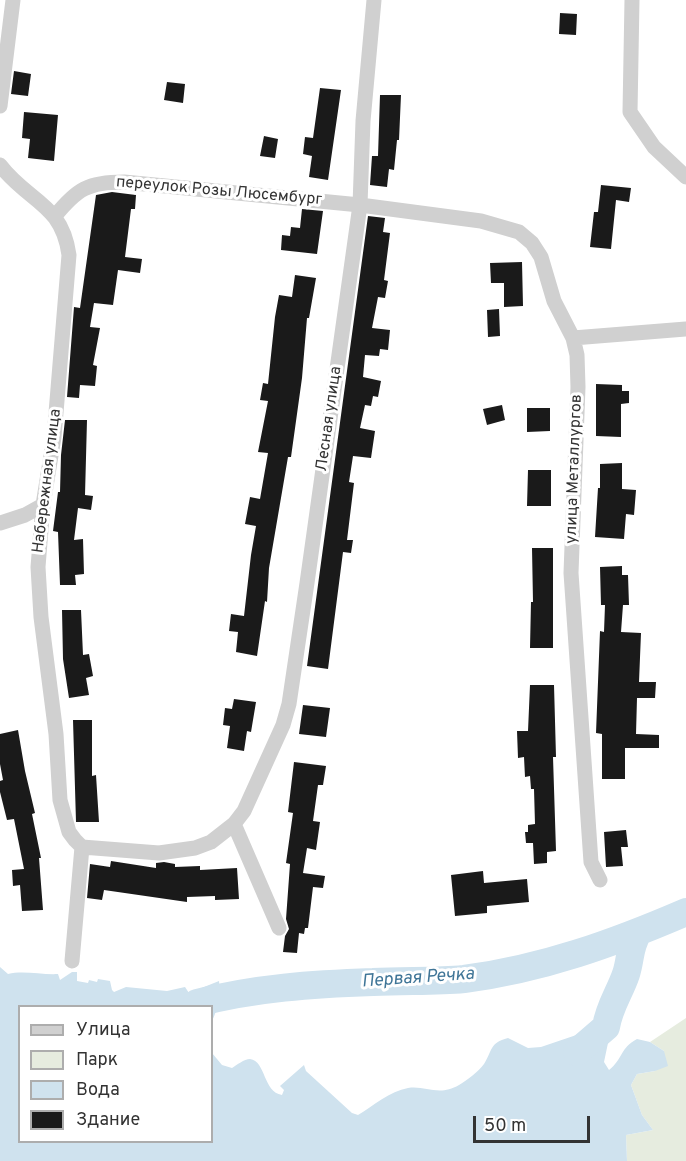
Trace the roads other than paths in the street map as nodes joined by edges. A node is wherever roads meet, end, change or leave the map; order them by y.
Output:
1 (12, 0) edge
2 (374, 0) edge
3 (632, 0) edge
4 (0, 106) edge
5 (0, 165) edge
6 (686, 177) edge
7 (360, 205) junction
8 (55, 216) junction
9 (686, 329) edge
10 (573, 338) junction
11 (43, 505) junction
12 (0, 523) edge
13 (234, 824) junction
14 (82, 847) junction
15 (600, 880) dead end
16 (279, 928) dead end
17 (72, 962) dead end

1 - 4 street
2 - 7 street, Лесная улица
3 - 6 street
5 - 8 street, Набережная улица
7 - 8 street, переулок Розы Люсембург
7 - 10 street, улица Металлургов
7 - 13 street, Лесная улица
8 - 11 street, Набережная улица
9 - 10 street
10 - 15 street, улица Металлургов
11 - 12 street
11 - 14 street, Набережная улица
13 - 14 street, Лесная улица
13 - 16 street
14 - 17 street

